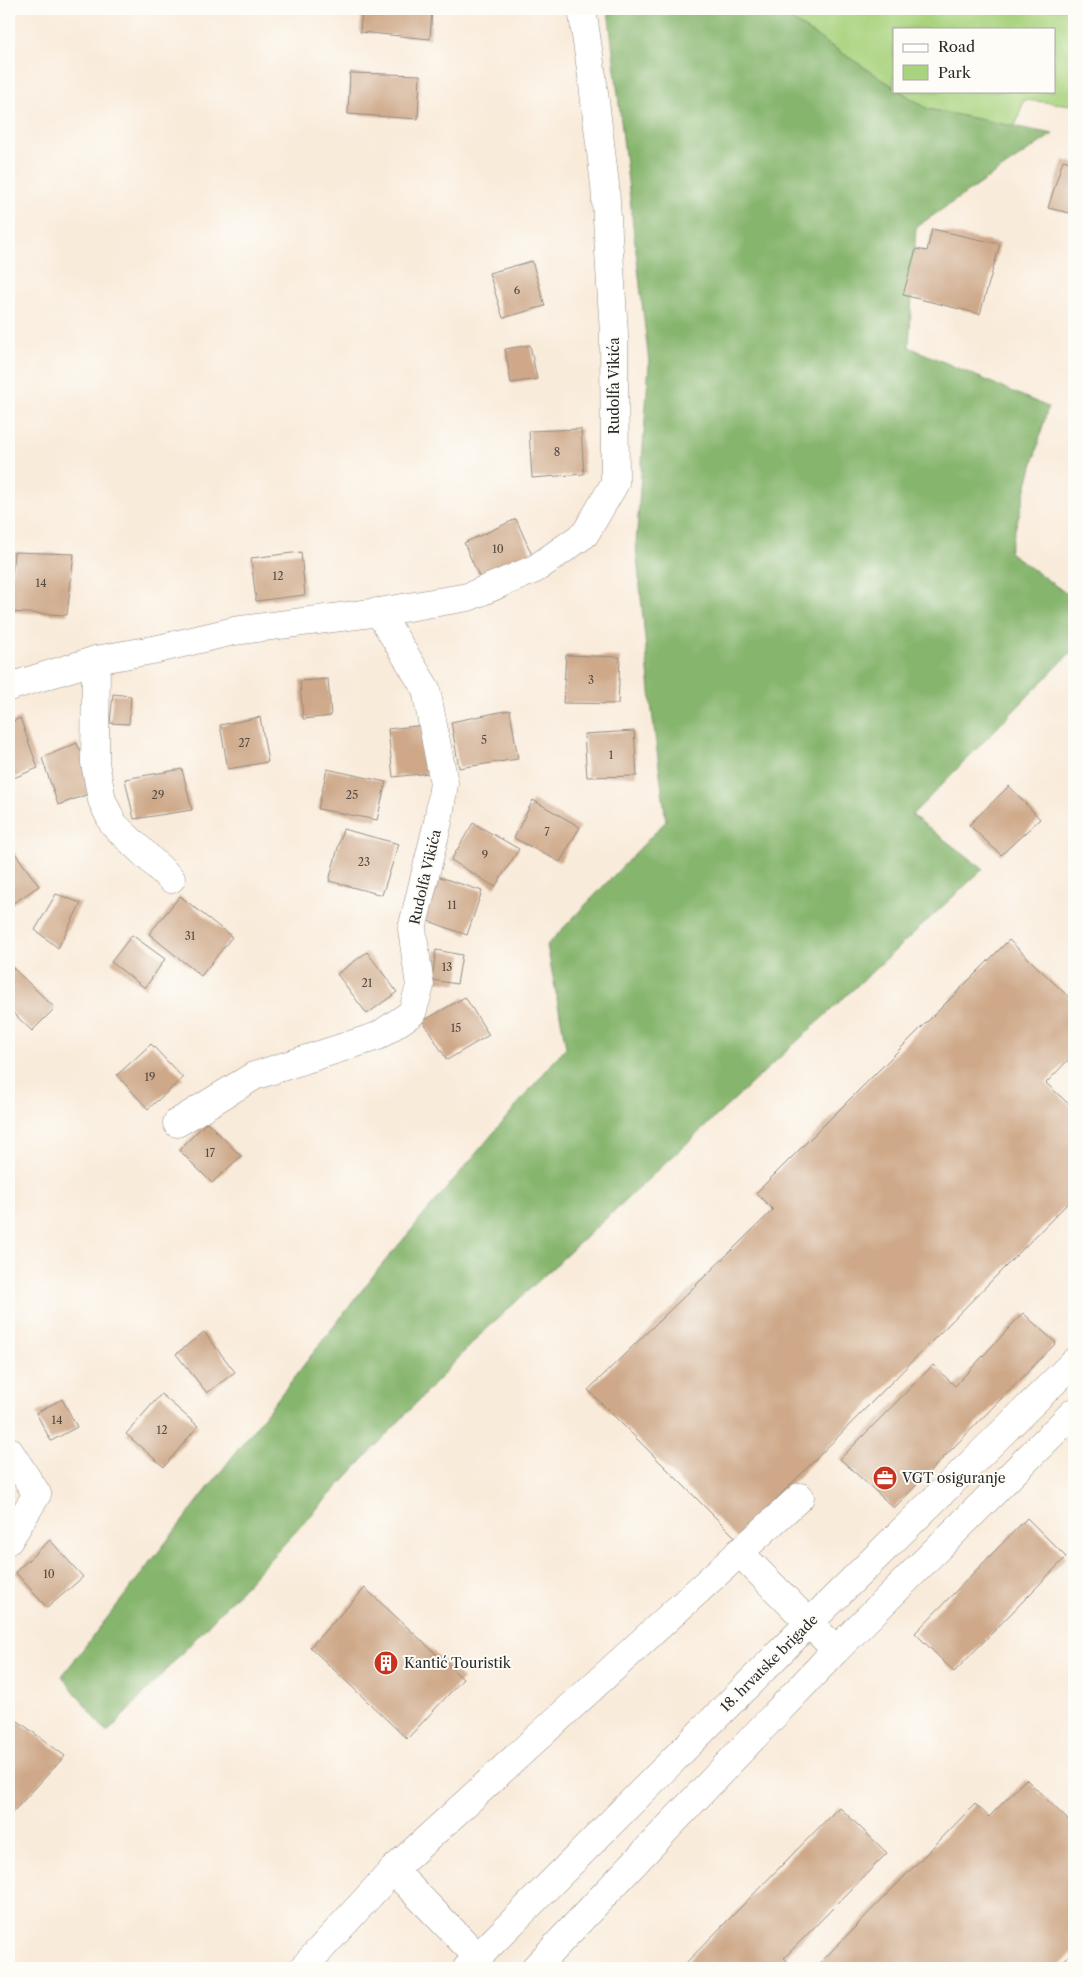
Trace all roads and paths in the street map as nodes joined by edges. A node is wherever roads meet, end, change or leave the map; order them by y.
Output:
1 (582, 9) edge
2 (379, 612) junction
3 (96, 660) junction
4 (9, 687) edge
5 (171, 879) dead end
6 (177, 1123) dead end
7 (1074, 1362) edge
8 (1074, 1412) edge
9 (9, 1451) edge
10 (800, 1497) dead end
11 (9, 1540) edge
12 (739, 1552) junction
13 (809, 1623) junction
14 (836, 1650) junction
15 (393, 1870) junction
16 (473, 1962) edge
17 (303, 1968) edge
18 (535, 1968) edge

1 - 2 street, Rudolfa Vikića
2 - 3 street, Rudolfa Vikića
2 - 6 street, Rudolfa Vikića
3 - 4 street, Rudolfa Vikića
3 - 5 street
7 - 13 street, 18. hrvatske brigade
8 - 14 street
9 - 11 street
10 - 12 street
12 - 13 street
12 - 15 street
13 - 14 street
13 - 16 street, 18. hrvatske brigade
14 - 18 street
15 - 16 street
15 - 17 street

